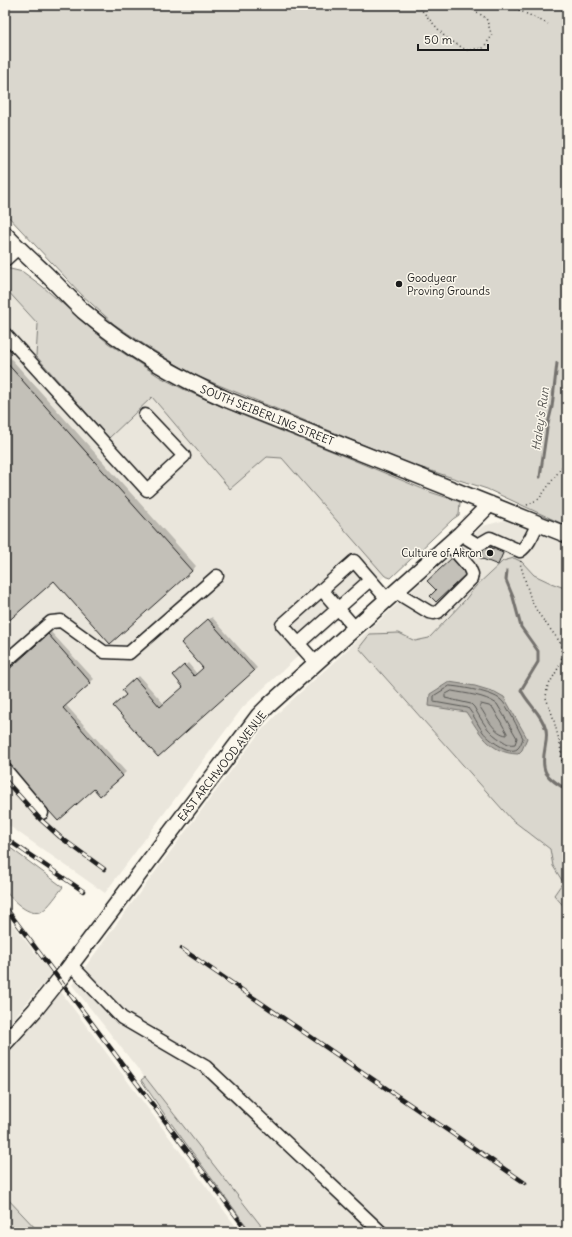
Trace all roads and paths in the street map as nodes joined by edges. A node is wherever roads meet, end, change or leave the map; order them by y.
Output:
1 (417, 5) edge
2 (466, 5) edge
3 (508, 5) edge
4 (548, 24) dead end
5 (9, 240) edge
6 (5, 260) edge
7 (5, 334) edge
8 (145, 415) dead end
9 (567, 460) edge
10 (490, 504) junction
11 (527, 505) dead end
12 (538, 524) junction
13 (566, 534) edge
14 (455, 539) junction
15 (525, 558) dead end
16 (217, 576) dead end
17 (370, 580) junction
18 (322, 590) junction
19 (391, 595) junction
20 (338, 608) junction
21 (355, 628) junction
22 (298, 644) junction
23 (5, 662) edge
24 (316, 663) junction
25 (5, 769) edge
26 (567, 771) edge
27 (42, 813) dead end
28 (71, 965) junction
29 (5, 1042) edge
30 (382, 1232) edge

1 - 2 path
3 - 4 path
5 - 6 lane
5 - 10 main road, SOUTH SEIBERLING STREET
7 - 8 lane
9 - 11 path
10 - 12 main road, SOUTH SEIBERLING STREET
10 - 14 main road, EAST ARCHWOOD AVENUE
12 - 13 main road, SOUTH SEIBERLING STREET
12 - 14 lane
14 - 19 main road, EAST ARCHWOOD AVENUE
14 - 19 lane
15 - 26 path
16 - 23 lane
17 - 18 lane
17 - 19 lane
17 - 20 lane
18 - 20 lane
18 - 22 lane
19 - 21 main road, EAST ARCHWOOD AVENUE
20 - 21 lane
20 - 22 lane
21 - 24 main road, EAST ARCHWOOD AVENUE
22 - 24 lane
24 - 28 main road, EAST ARCHWOOD AVENUE
25 - 27 lane
28 - 29 main road, EAST ARCHWOOD AVENUE
28 - 30 lane

